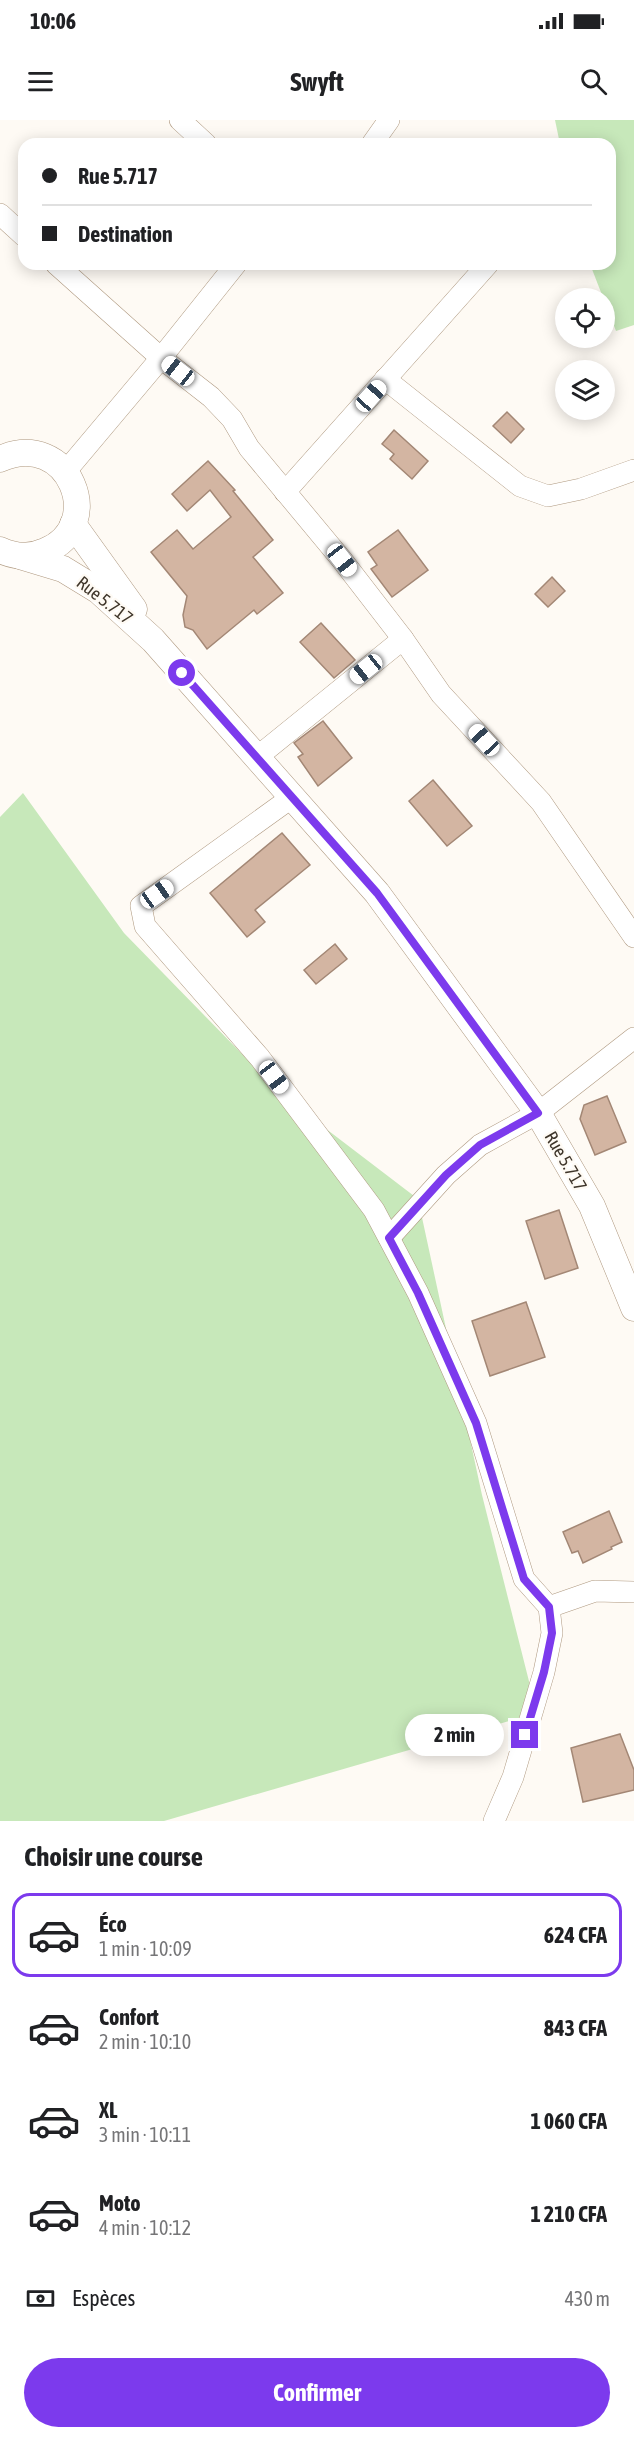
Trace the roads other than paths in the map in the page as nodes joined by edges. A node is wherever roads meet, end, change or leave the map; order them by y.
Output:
1 (180, 120) edge
2 (389, 120) edge
3 (200, 138) edge
4 (376, 138) edge
5 (0, 214) edge
6 (18, 230) edge
7 (63, 270) edge
8 (231, 270) edge
9 (483, 270) edge
10 (161, 358) junction
11 (385, 380) junction
12 (0, 459) edge
13 (634, 470) edge
14 (66, 471) junction
15 (285, 492) junction
16 (73, 524) junction
17 (5, 552) edge
18 (403, 639) junction
19 (153, 640) junction
20 (256, 758) junction
21 (291, 798) junction
22 (634, 937) edge
23 (634, 1038) edge
24 (538, 1113) junction
25 (389, 1238) junction
26 (634, 1308) edge
27 (634, 1592) edge
28 (549, 1607) junction
29 (494, 1821) edge

1 - 3 street
2 - 4 street
5 - 6 street
7 - 10 street
8 - 10 street
9 - 11 street
10 - 14 street
10 - 15 street
11 - 13 street
11 - 15 street
12 - 14 street
14 - 16 street
15 - 18 street
16 - 17 street
16 - 19 street, Rue 5.717
17 - 19 street, Rue 5.717
18 - 20 street
18 - 22 street
19 - 20 street, Rue 5.717
20 - 21 street, Rue 5.717
21 - 24 street, Rue 5.717
21 - 25 street
23 - 24 street
24 - 25 street
24 - 26 street, Rue 5.717
25 - 28 street
27 - 28 street
28 - 29 street

